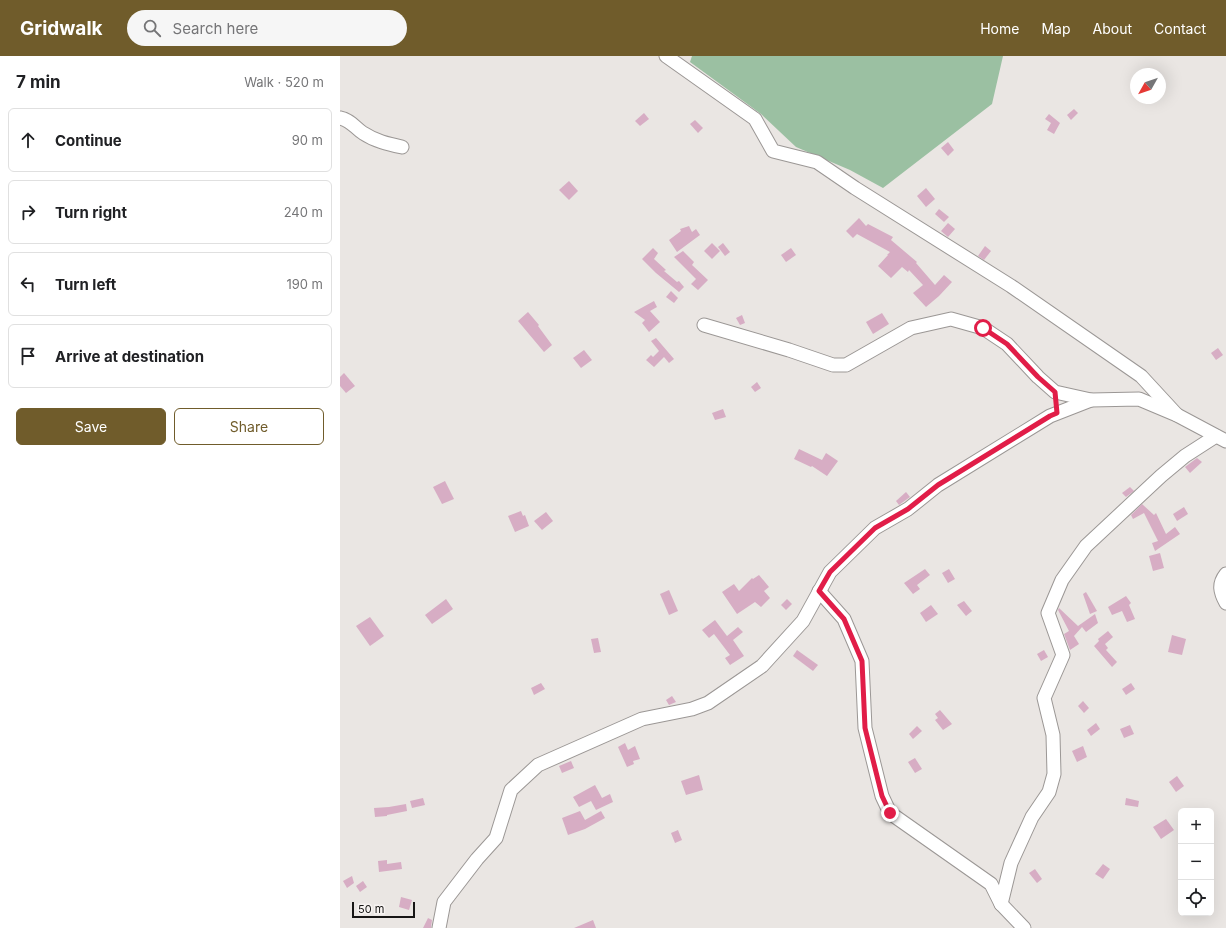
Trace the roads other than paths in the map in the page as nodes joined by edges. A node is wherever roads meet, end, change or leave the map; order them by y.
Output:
1 (666, 56) edge
2 (340, 118) edge
3 (402, 147) dead end
4 (704, 325) dead end
5 (1055, 392) junction
6 (1091, 400) junction
7 (1057, 413) junction
8 (1177, 415) junction
9 (1221, 438) edge
10 (1226, 574) edge
11 (819, 591) junction
12 (1226, 603) edge
13 (1002, 904) junction
14 (439, 928) edge
15 (1024, 928) edge

1 - 8 street
2 - 3 street
4 - 5 street
5 - 6 street
5 - 7 street
6 - 7 street
6 - 8 street
7 - 11 street
8 - 9 street
9 - 13 street
10 - 12 street
11 - 13 street
11 - 14 street
13 - 15 street

